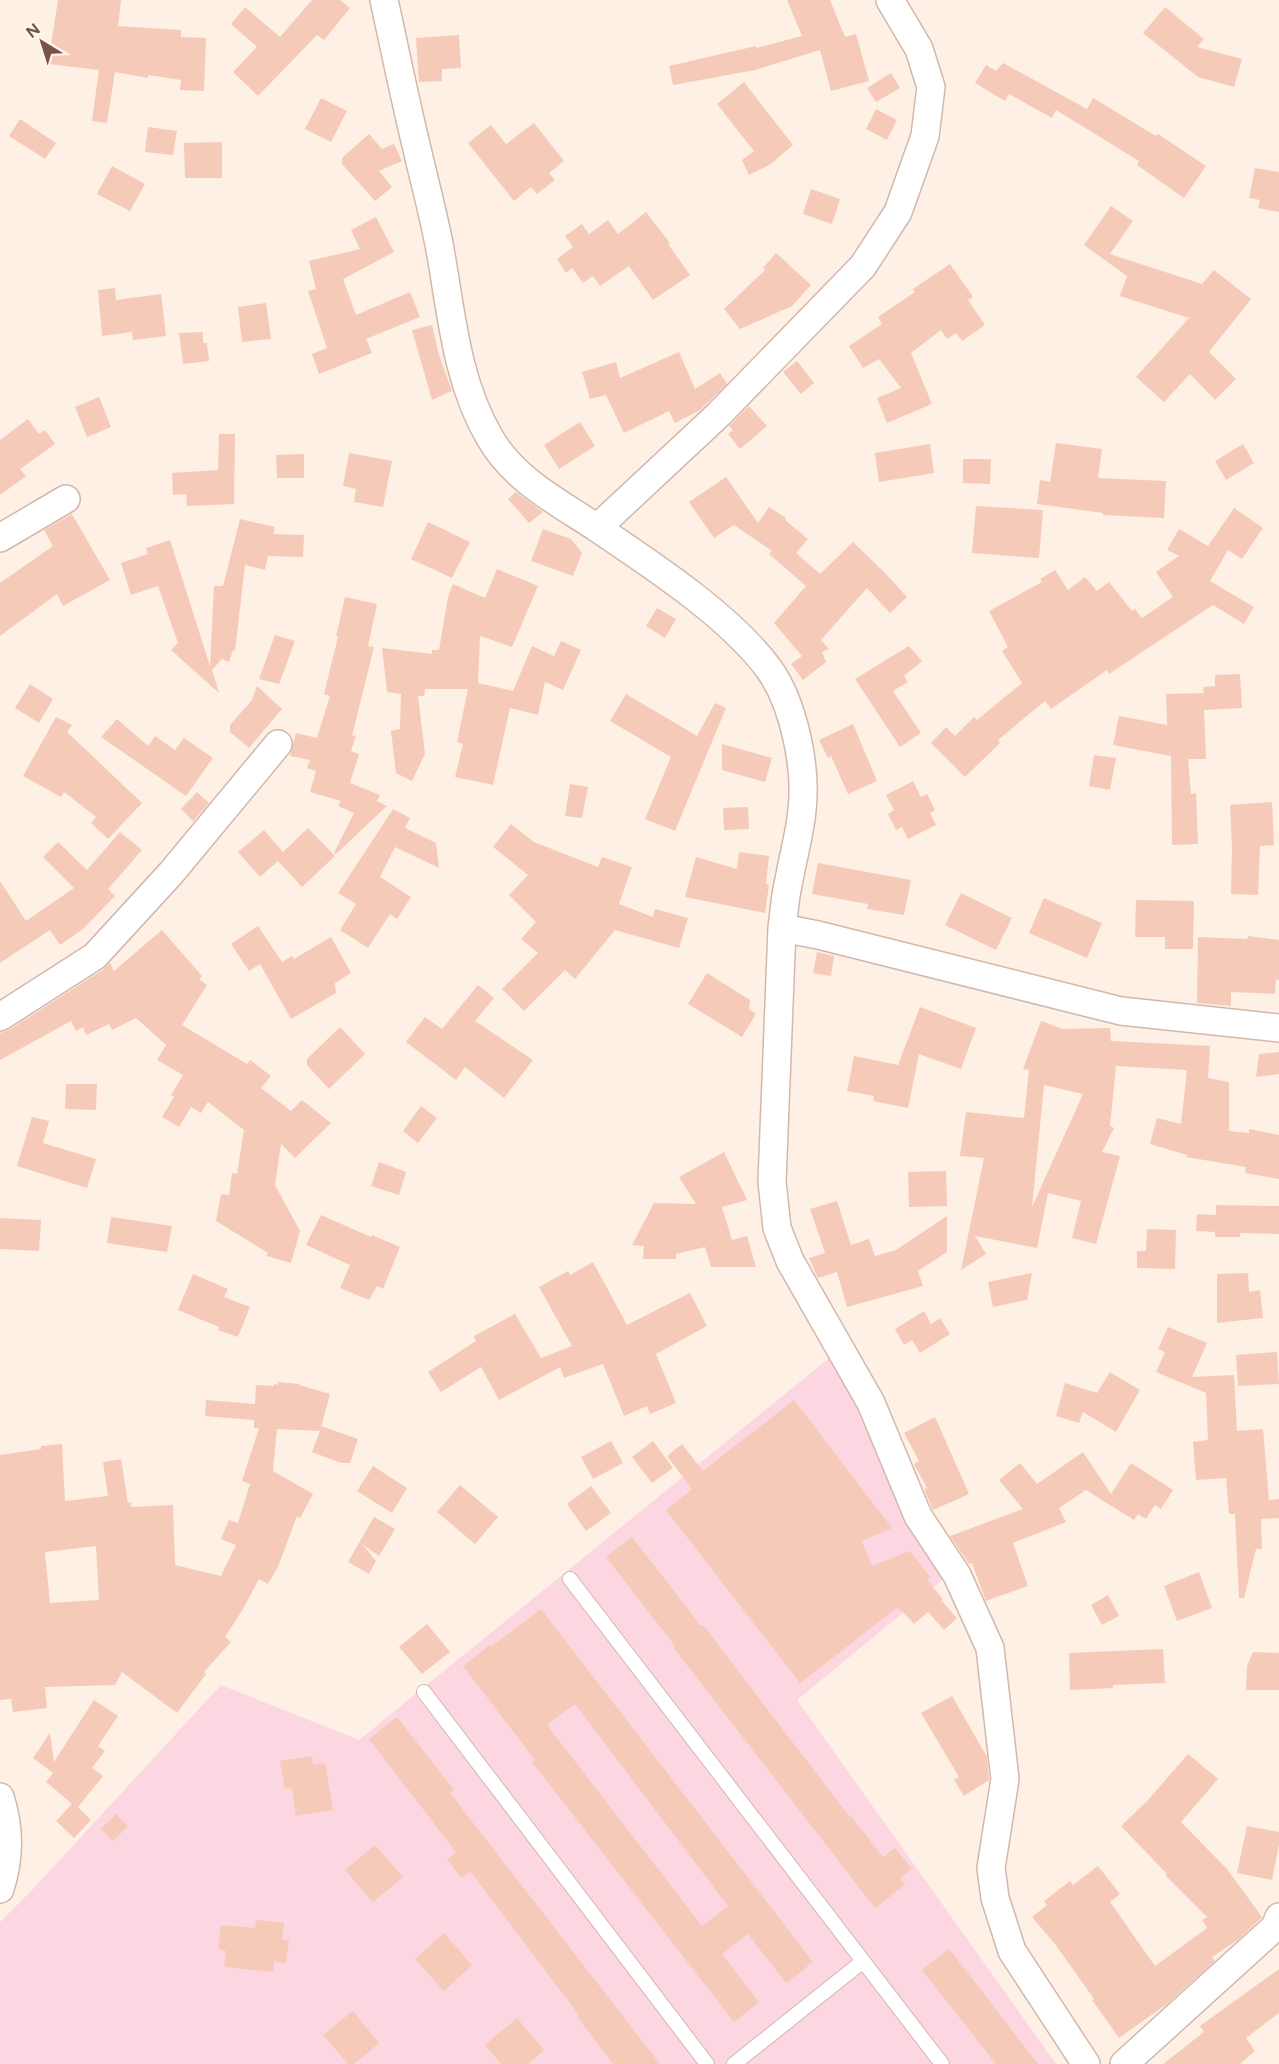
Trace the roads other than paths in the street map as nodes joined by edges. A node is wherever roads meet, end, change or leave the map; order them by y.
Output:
1 (384, 0) edge
2 (890, 0) edge
3 (66, 499) dead end
4 (597, 528) junction
5 (0, 538) edge
6 (278, 744) dead end
7 (782, 928) junction
8 (0, 1017) edge
9 (1279, 1028) edge
10 (570, 1579) dead end
11 (424, 1692) dead end
12 (0, 1797) edge
13 (0, 1889) edge
14 (1279, 1917) edge
15 (862, 1962) junction
16 (707, 2064) edge
17 (734, 2064) edge
18 (942, 2064) edge
19 (1086, 2064) edge
20 (1124, 2064) edge

1 - 4 street
2 - 4 street
3 - 5 street
4 - 7 street
6 - 8 street
7 - 9 street
7 - 19 street
10 - 15 lane
11 - 16 lane
12 - 13 street
14 - 20 street
15 - 17 lane
15 - 18 lane

